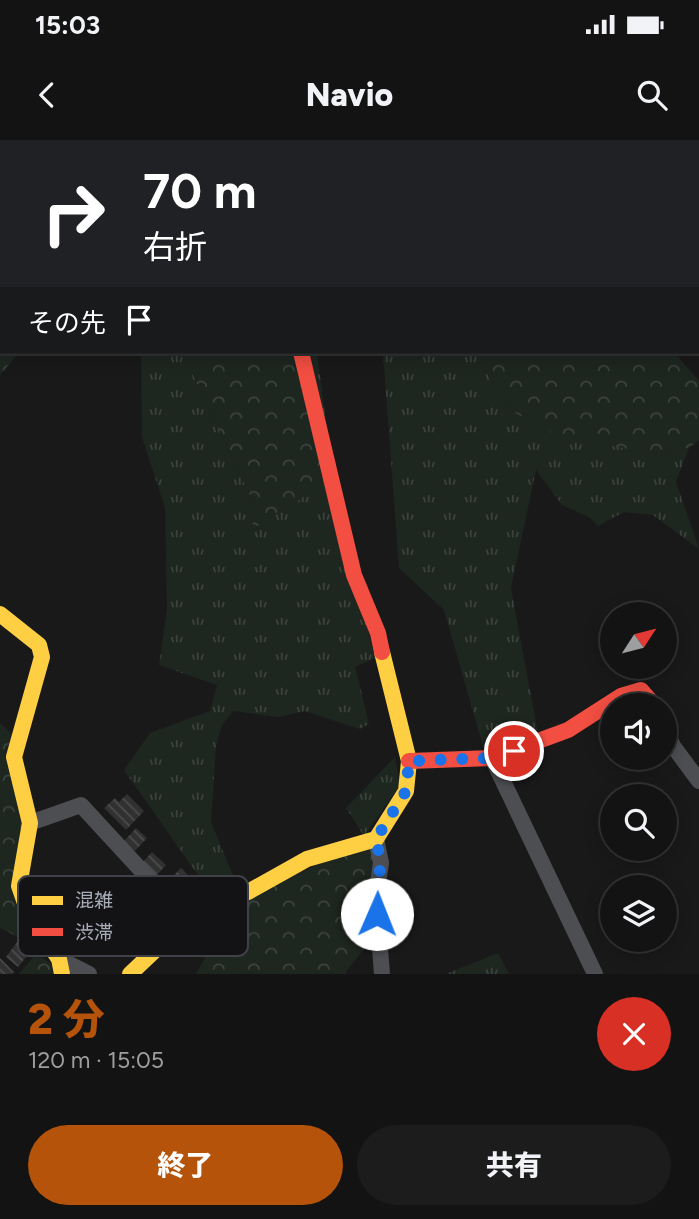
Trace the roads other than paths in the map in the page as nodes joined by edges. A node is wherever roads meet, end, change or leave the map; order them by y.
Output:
1 (301, 354) edge
2 (0, 614) edge
3 (600, 709) edge
4 (677, 751) edge
5 (492, 758) junction
6 (409, 761) junction
7 (699, 781) edge
8 (30, 823) junction
9 (376, 839) junction
10 (21, 876) edge
11 (147, 876) edge
12 (248, 892) edge
13 (149, 956) edge
14 (61, 966) edge
15 (89, 974) edge
16 (130, 974) edge
17 (383, 974) edge
18 (595, 974) edge

1 - 6 street
2 - 8 street
3 - 5 street
4 - 7 street
5 - 6 street
5 - 18 street
6 - 9 street
8 - 10 street
8 - 11 street
9 - 12 street
9 - 17 street
13 - 16 street
14 - 15 street

